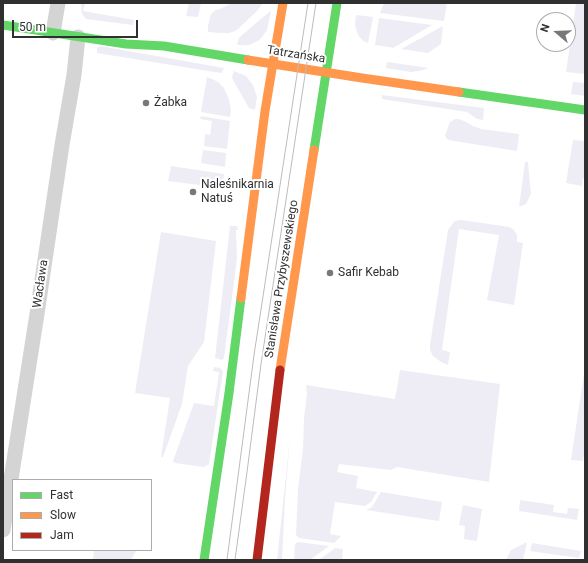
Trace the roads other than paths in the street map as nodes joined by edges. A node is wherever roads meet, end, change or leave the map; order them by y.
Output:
1 (58, 3) edge
2 (283, 3) edge
3 (337, 3) edge
4 (3, 25) edge
5 (53, 33) junction
6 (78, 37) junction
7 (273, 64) junction
8 (326, 72) junction
9 (585, 110) edge
10 (3, 530) edge
11 (204, 560) edge
12 (257, 560) edge

1 - 5 street
2 - 7 main road
3 - 8 main road, Stanisława Przybyszewskiego
4 - 5 main road, Tatrzańska
5 - 6 main road, Tatrzańska
6 - 7 main road, Tatrzańska
6 - 10 street, Wacława
7 - 8 main road, Tatrzańska
7 - 11 main road
8 - 9 main road, Tatrzańska
8 - 12 main road, Stanisława Przybyszewskiego

